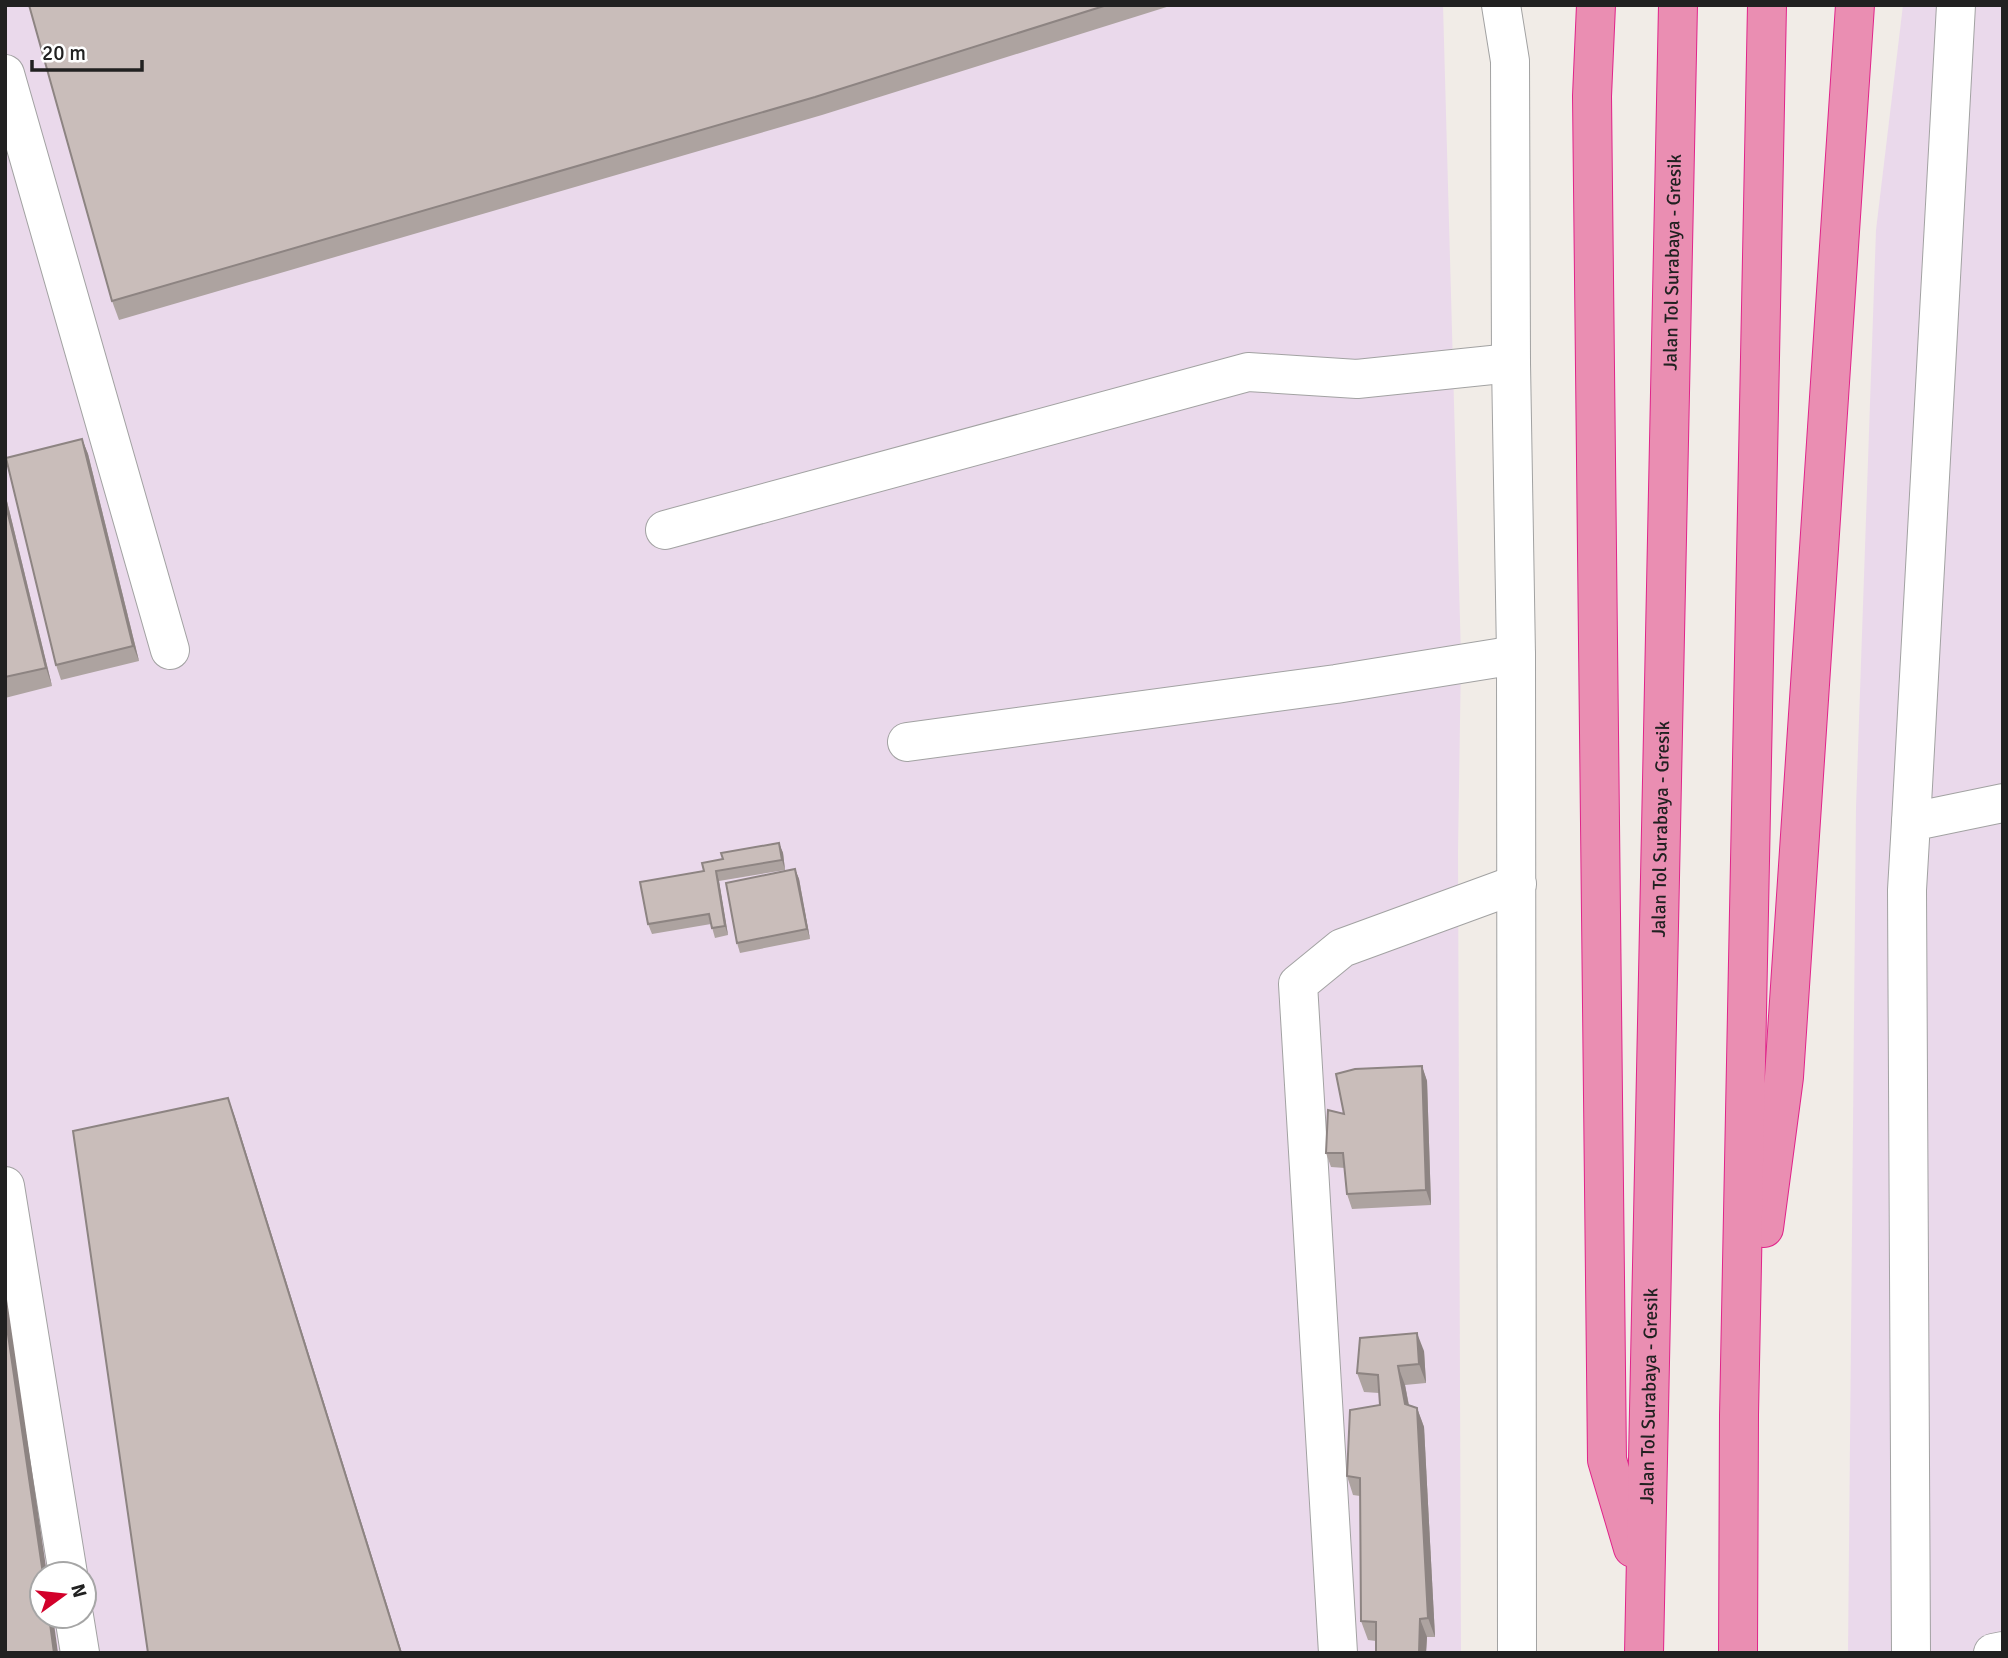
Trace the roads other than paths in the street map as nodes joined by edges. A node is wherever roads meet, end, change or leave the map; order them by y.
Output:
1 (1501, 5) edge
2 (1575, 5) edge
3 (1596, 5) edge
4 (1678, 5) edge
5 (1768, 5) edge
6 (1855, 5) edge
7 (1956, 5) edge
8 (5, 74) edge
9 (1592, 96) junction
10 (1511, 363) junction
11 (665, 530) dead end
12 (170, 650) dead end
13 (1516, 655) junction
14 (907, 742) dead end
15 (2003, 803) edge
16 (1911, 822) junction
17 (1517, 884) junction
18 (6, 1182) edge
19 (1740, 1415) junction
20 (66, 1560) edge
21 (1644, 1583) junction
22 (76, 1630) edge
23 (2003, 1651) edge
24 (80, 1653) edge
25 (1338, 1653) edge
26 (1517, 1653) edge
27 (1644, 1653) edge
28 (1738, 1653) edge
29 (1910, 1653) edge
30 (1993, 1653) edge

1 - 10 street
2 - 9 highway
3 - 9 highway
4 - 21 highway, Jalan Tol Surabaya - Gresik
5 - 19 highway
6 - 19 highway
7 - 16 street
8 - 12 street
9 - 21 highway
10 - 11 street
10 - 13 street
13 - 14 street
13 - 17 street
15 - 16 street
16 - 29 street
17 - 25 street
17 - 26 street
18 - 20 street
19 - 28 highway
21 - 27 highway, Jalan Tol Surabaya - Gresik
22 - 24 street
23 - 30 street

